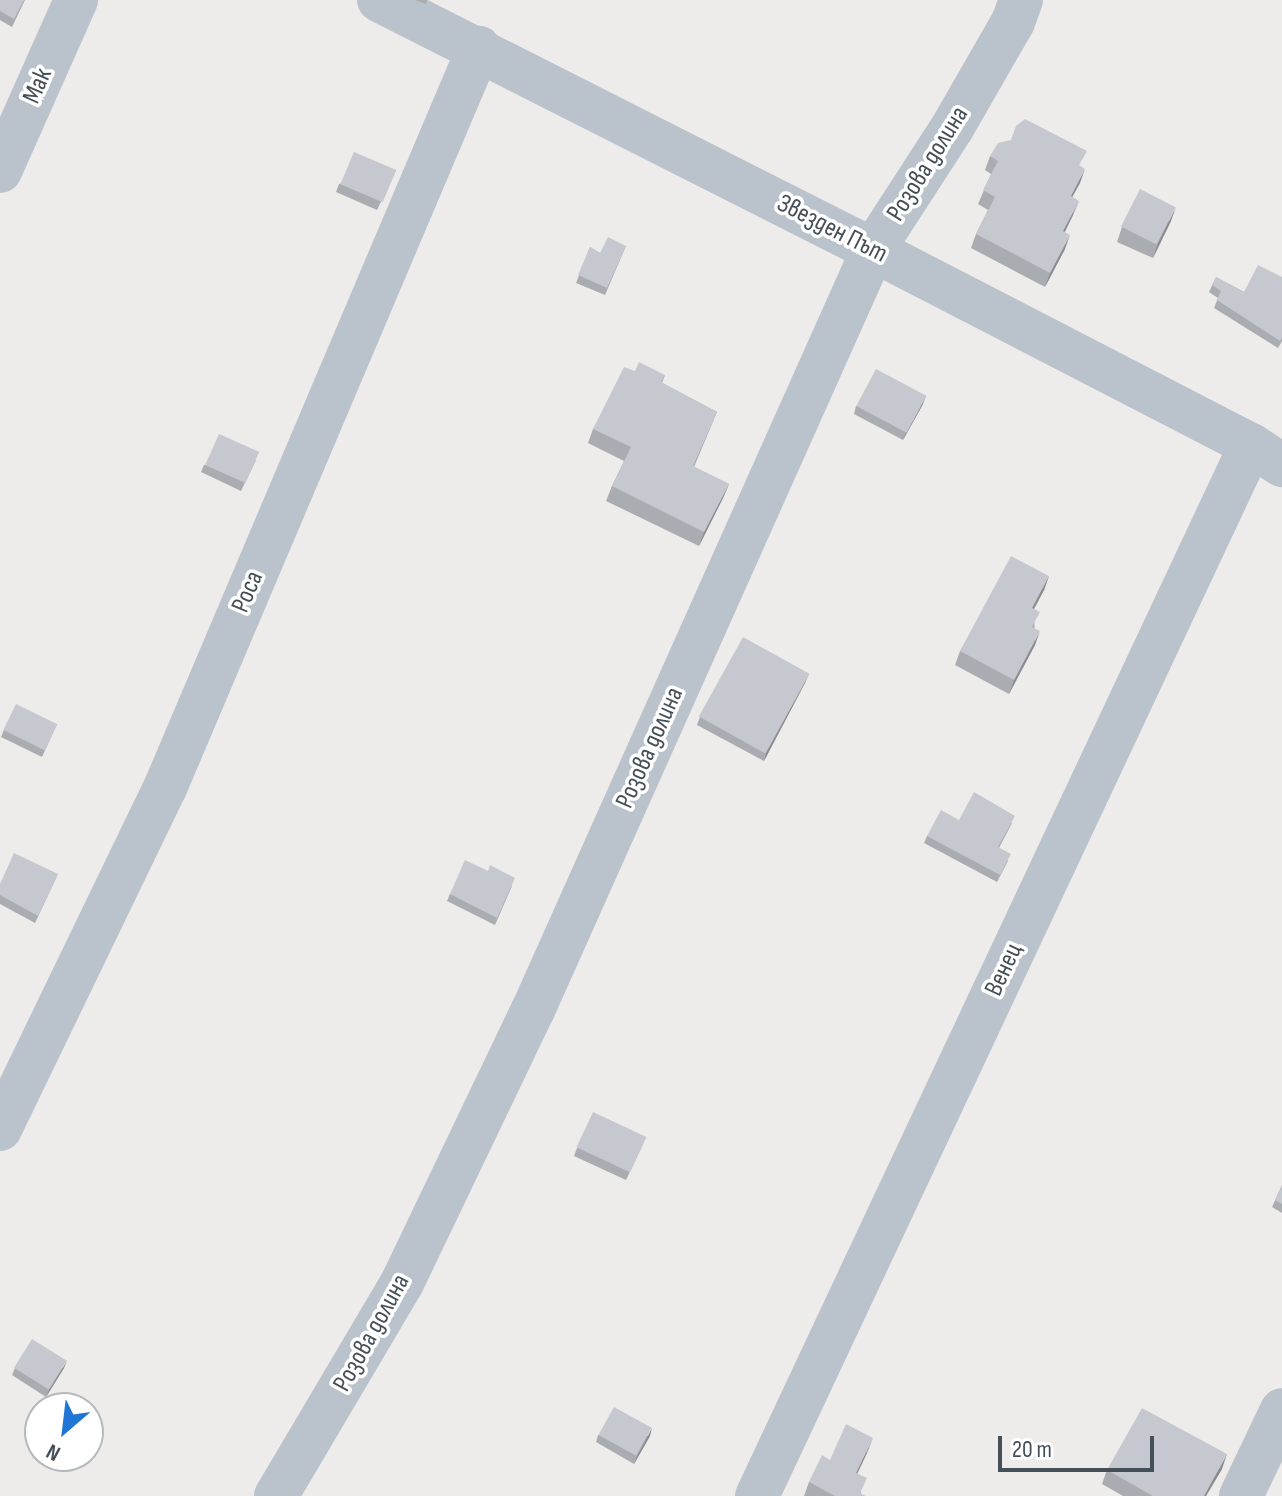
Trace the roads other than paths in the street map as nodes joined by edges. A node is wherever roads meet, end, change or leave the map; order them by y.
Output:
1 (76, 0) edge
2 (379, 0) edge
3 (1021, 0) edge
4 (479, 48) junction
5 (0, 171) edge
6 (873, 250) junction
7 (1267, 455) edge
8 (0, 1129) edge
9 (1282, 1410) edge
10 (276, 1496) edge
11 (757, 1496) edge
12 (1241, 1496) edge

1 - 5 street, Мак
2 - 4 street, Звезден Път
3 - 6 street, Розова долина
4 - 6 street, Звезден Път
4 - 8 street, Роса
6 - 7 street, Звезден Път
6 - 10 street, Розова долина
7 - 11 street, Венец
9 - 12 street

